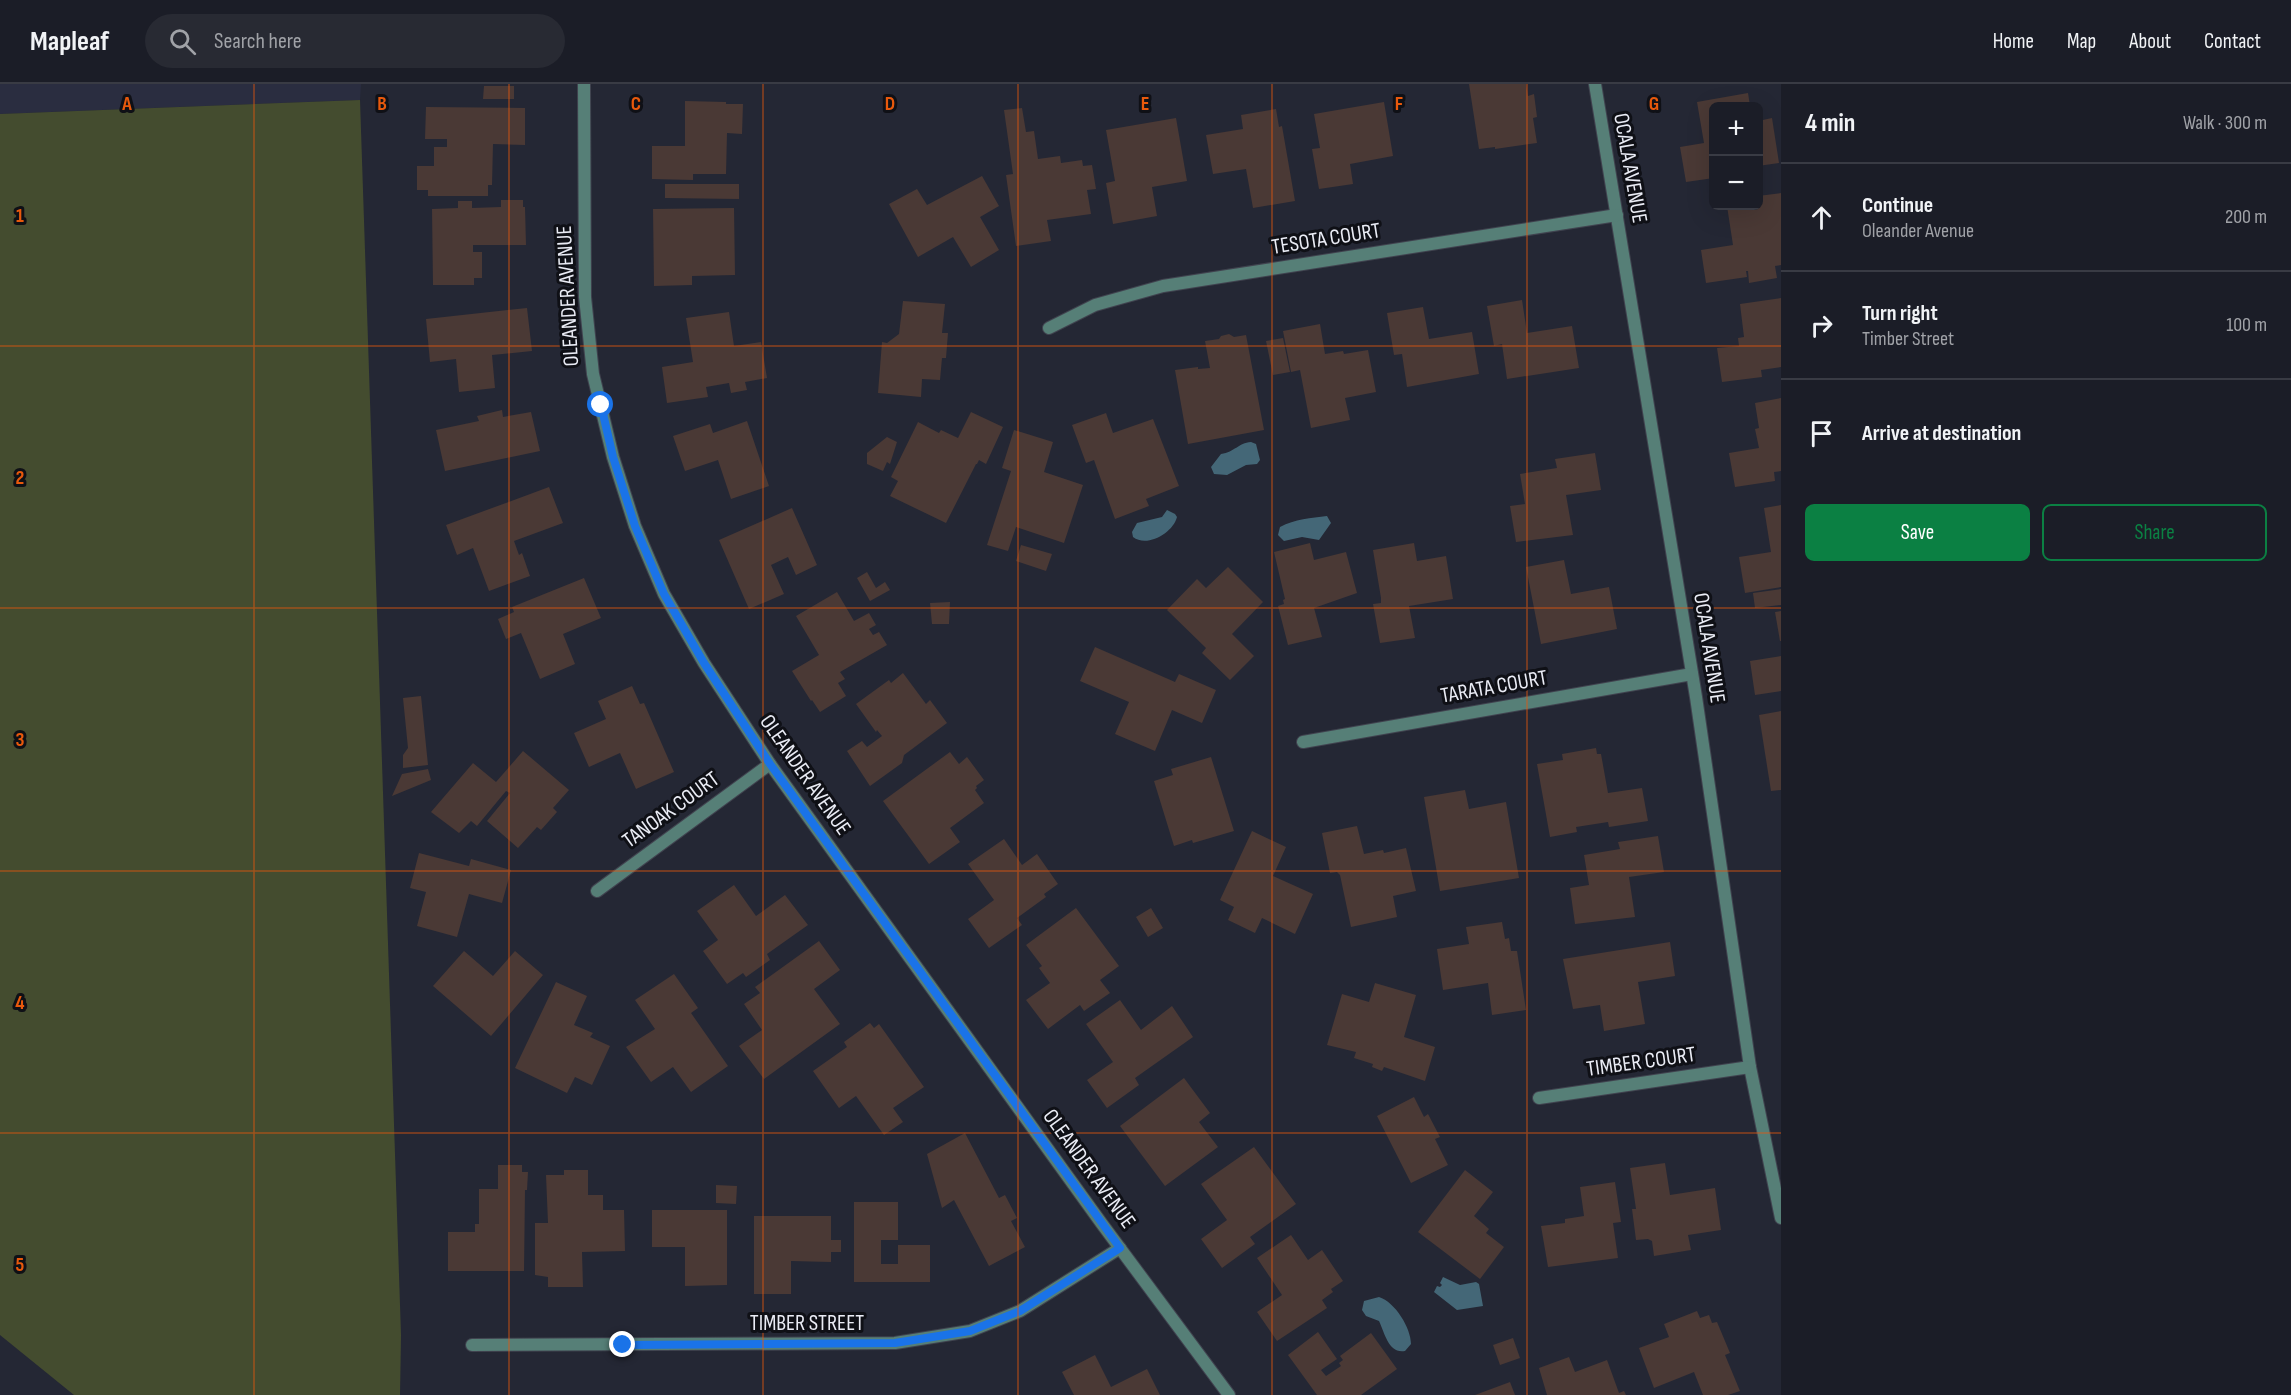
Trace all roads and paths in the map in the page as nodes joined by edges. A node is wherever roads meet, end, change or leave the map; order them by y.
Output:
1 (584, 84) edge
2 (1595, 84) edge
3 (1617, 215) junction
4 (1049, 328) dead end
5 (1692, 674) junction
6 (1303, 742) dead end
7 (770, 764) junction
8 (597, 891) dead end
9 (1750, 1067) junction
10 (1539, 1098) dead end
11 (1781, 1218) edge
12 (1120, 1248) junction
13 (472, 1345) dead end
14 (1229, 1395) edge

1 - 7 street, OLEANDER AVENUE
2 - 3 street, OCALA AVENUE
3 - 4 street, TESOTA COURT
3 - 5 street, OCALA AVENUE
5 - 6 street, TARATA COURT
5 - 9 street, OCALA AVENUE
7 - 8 street, TANOAK COURT
7 - 12 street, OLEANDER AVENUE
9 - 10 street, TIMBER COURT
9 - 11 street, OCALA AVENUE
12 - 13 street, TIMBER STREET
12 - 14 street, OLEANDER AVENUE

